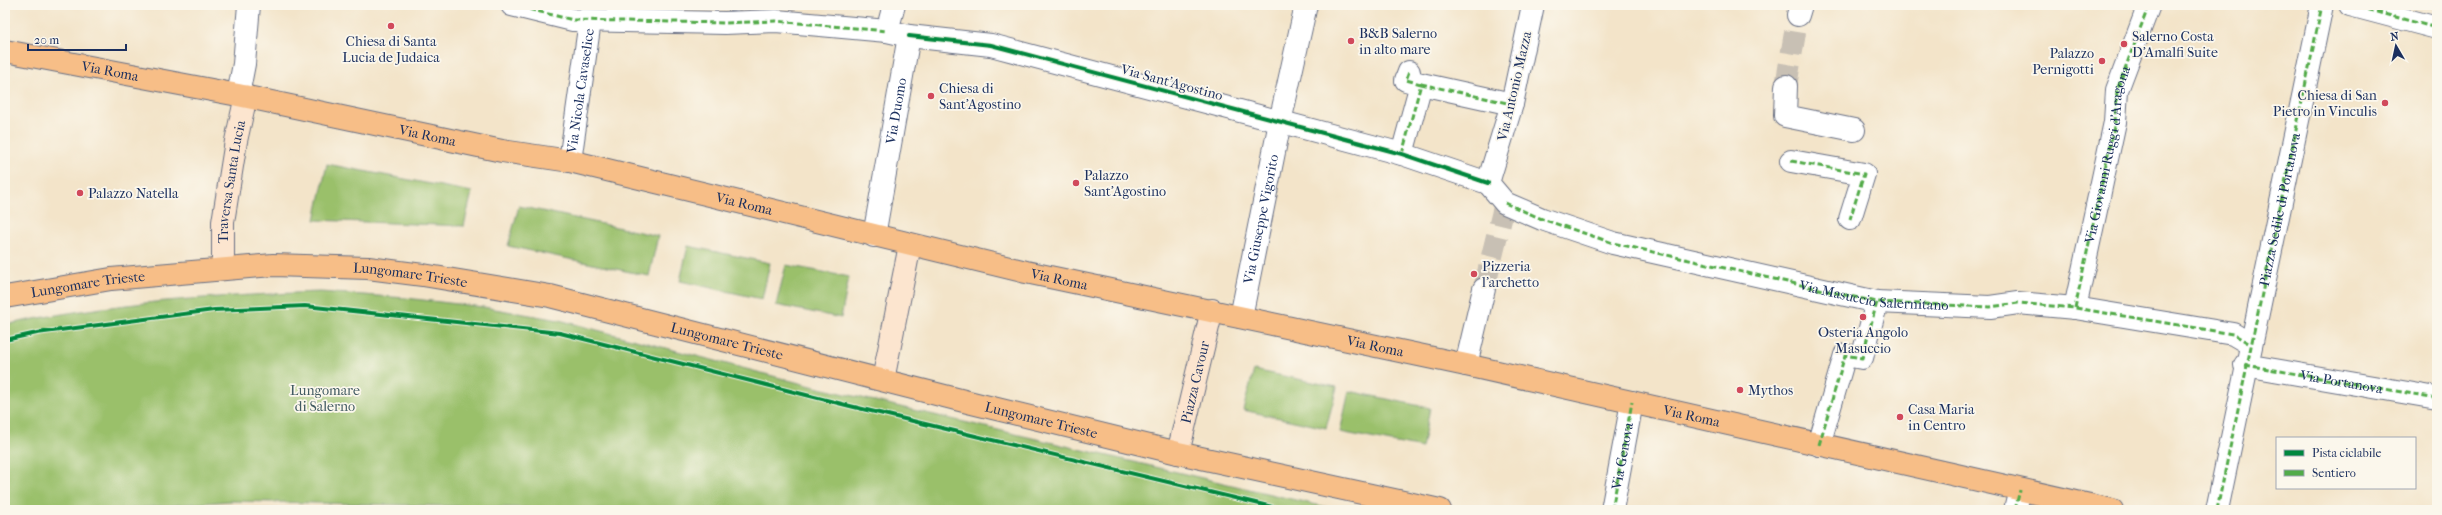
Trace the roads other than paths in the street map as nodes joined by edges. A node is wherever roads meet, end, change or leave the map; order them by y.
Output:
1 (249, 5) edge
2 (512, 5) edge
3 (894, 5) edge
4 (1306, 5) edge
5 (1533, 5) edge
6 (2149, 5) edge
7 (2322, 5) edge
8 (2354, 7) edge
9 (590, 20) junction
10 (2437, 28) edge
11 (886, 31) junction
12 (909, 36) junction
13 (5, 51) edge
14 (1786, 86) tunnel mouth
15 (242, 96) junction
16 (1512, 104) junction
17 (1280, 122) junction
18 (1854, 130) dead end
19 (1402, 154) junction
20 (570, 161) junction
21 (1791, 161) dead end
22 (1488, 183) junction
23 (1850, 219) dead end
24 (874, 236) junction
25 (910, 245) junction
26 (224, 269) junction
27 (1484, 289) tunnel mouth
28 (5, 297) edge
29 (1877, 302) junction
30 (2075, 308) junction
31 (1212, 310) junction
32 (1240, 317) junction
33 (2250, 344) junction
34 (1466, 365) junction
35 (2246, 365) junction
36 (882, 380) junction
37 (2437, 398) edge
38 (1632, 402) junction
39 (1819, 445) junction
40 (1178, 453) junction
41 (2018, 500) edge
42 (1440, 510) edge
43 (1612, 510) edge
44 (2112, 510) edge
45 (2217, 510) edge

1 - 15 street
2 - 9 street
3 - 11 street
4 - 17 street
5 - 16 street, Via Antonio Mazza
6 - 30 street, Via Giovanni Ruggi d'Aragona
7 - 33 street, Piazza Sedile di Portanova
8 - 10 street
9 - 11 street
9 - 20 street, Via Nicola Cavaselice
11 - 12 street
12 - 17 street, Via Sant'Agostino
12 - 24 street, Via Duomo
13 - 15 main road, Via Roma
14 - 18 street
15 - 20 main road, Via Roma
15 - 26 street, Traversa Santa Lucia
16 - 19 street
16 - 22 street, Via Antonio Mazza
17 - 19 street, Via Sant'Agostino
17 - 32 street, Via Giuseppe Vigorito
19 - 22 street, Via Sant'Agostino
20 - 24 main road, Via Roma
21 - 23 street
22 - 29 street, Via Masuccio Salernitano
24 - 25 main road, Via Roma
25 - 31 main road, Via Roma
25 - 36 street
26 - 28 main road, Lungomare Trieste
26 - 36 main road, Lungomare Trieste
27 - 34 street
29 - 30 street, Via Masuccio Salernitano
29 - 39 street
30 - 33 street, Via Masuccio Salernitano
31 - 32 main road, Via Roma
31 - 40 street, Piazza Cavour
32 - 34 main road, Via Roma
33 - 35 street
34 - 38 main road, Via Roma
35 - 37 street, Via Portanova
35 - 45 street
36 - 40 main road, Lungomare Trieste
38 - 39 main road, Via Roma
38 - 43 street, Via Genova
39 - 41 main road, Via Roma
40 - 42 main road, Lungomare Trieste
41 - 44 main road, Via Roma

